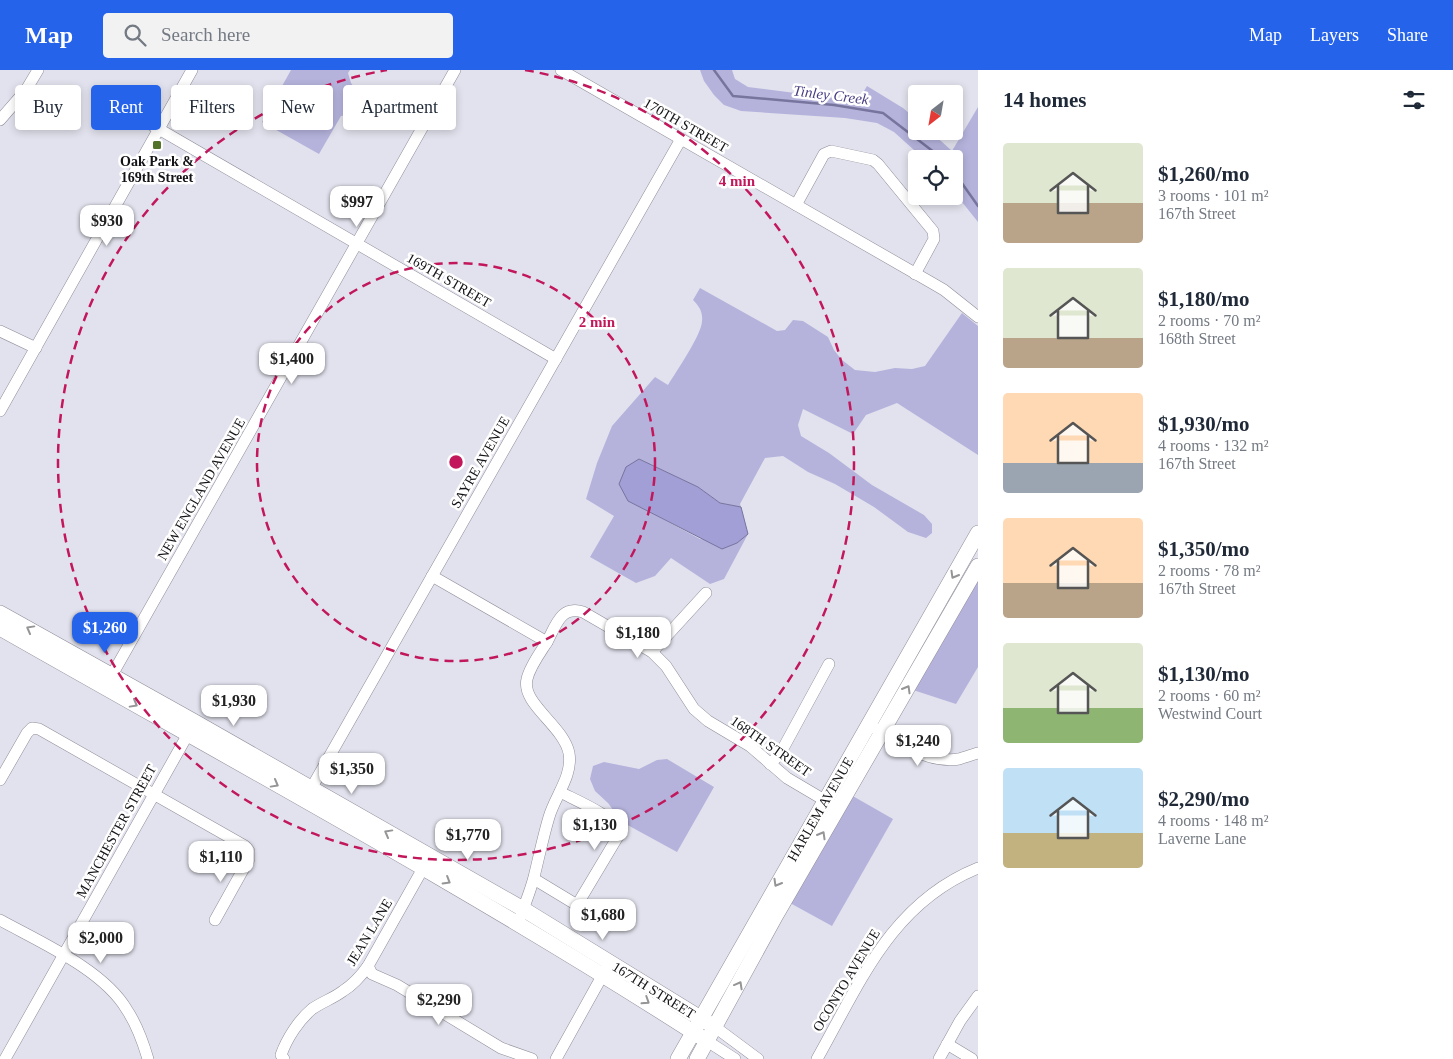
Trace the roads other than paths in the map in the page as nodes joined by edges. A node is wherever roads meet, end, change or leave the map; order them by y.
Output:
1 (38, 70) edge
2 (192, 70) edge
3 (455, 70) edge
4 (561, 70) edge
5 (0, 120) edge
6 (161, 125) edge
7 (158, 130) edge
8 (161, 130) edge
9 (681, 139) junction
10 (796, 205) junction
11 (357, 244) junction
12 (915, 274) junction
13 (978, 317) edge
14 (0, 331) edge
15 (36, 348) junction
16 (556, 359) junction
17 (0, 411) edge
18 (978, 533) edge
19 (978, 566) edge
20 (432, 576) junction
21 (706, 593) dead end
22 (0, 613) edge
23 (0, 628) edge
24 (547, 642) junction
25 (652, 652) junction
26 (829, 664) dead end
27 (108, 681) junction
28 (868, 725) junction
29 (191, 728) junction
30 (882, 733) junction
31 (978, 753) edge
32 (770, 764) junction
33 (0, 780) edge
34 (560, 792) junction
35 (154, 794) junction
36 (307, 794) junction
37 (825, 800) junction
38 (838, 807) junction
39 (427, 862) junction
40 (978, 868) edge
41 (534, 879) junction
42 (521, 917) junction
43 (0, 920) edge
44 (214, 920) dead end
45 (64, 956) junction
46 (368, 966) junction
47 (607, 968) junction
48 (978, 996) edge
49 (697, 1025) junction
50 (715, 1027) junction
51 (708, 1041) junction
52 (0, 1042) edge
53 (947, 1044) junction
54 (11, 1048) junction
55 (282, 1057) edge
56 (5, 1059) edge
57 (148, 1059) edge
58 (532, 1059) edge
59 (556, 1059) edge
60 (678, 1059) edge
61 (697, 1059) edge
62 (735, 1059) edge
63 (758, 1059) edge
64 (817, 1059) edge
65 (939, 1059) edge
66 (972, 1059) edge

1 - 5 street
2 - 6 street
3 - 11 street, NEW ENGLAND AVENUE
4 - 9 street, 170TH STREET
7 - 15 street
8 - 11 street, 169TH STREET
9 - 10 street, 170TH STREET
9 - 16 street, SAYRE AVENUE
10 - 12 street, 170TH STREET
10 - 12 street
11 - 16 street, 169TH STREET
11 - 27 street, NEW ENGLAND AVENUE
12 - 13 street, 170TH STREET
14 - 15 street
15 - 17 street
16 - 20 street, SAYRE AVENUE
18 -> 28 main road, HARLEM AVENUE
30 -> 19 main road, HARLEM AVENUE
20 - 24 street
20 - 36 street, SAYRE AVENUE
21 - 25 street
27 -> 22 main road, 167TH STREET
23 - 27 main road, 167TH STREET
24 - 25 street, 168TH STREET
24 - 34 street, 168TH STREET
25 - 32 street, 168TH STREET
26 - 32 street
27 - 29 main road, 167TH STREET
28 - 30 street
28 - 37 main road, HARLEM AVENUE
29 - 35 street, MANCHESTER STREET
29 - 36 main road, 167TH STREET
30 - 31 street
30 - 38 main road, HARLEM AVENUE
32 - 37 street, 168TH STREET
33 - 35 street
34 - 41 street, 168TH STREET
34 - 41 street
35 - 44 street
35 - 45 street, MANCHESTER STREET
36 - 39 main road, 167TH STREET
37 - 38 street, 168TH STREET
37 -> 49 main road, HARLEM AVENUE
50 -> 38 main road, HARLEM AVENUE
39 - 42 main road, 167TH STREET
39 - 46 street, JEAN LANE
40 - 64 street, OCONTO AVENUE
41 - 42 street, 168TH STREET
42 - 47 main road, 167TH STREET
43 - 45 street
45 - 54 street, MANCHESTER STREET
45 - 57 street
46 - 55 street, JEAN LANE
46 - 58 street
47 - 49 main road, 167TH STREET
47 - 59 street
48 - 53 street
49 - 50 main road, 167TH STREET
49 - 51 main road, 167TH STREET
49 - 60 main road, HARLEM AVENUE
50 - 51 main road, HARLEM AVENUE
50 - 63 street, 167TH STREET
51 - 61 main road, HARLEM AVENUE
51 - 62 street, 167TH STREET
52 - 54 street
53 - 65 street
53 - 66 street
54 - 56 street, MANCHESTER STREET

